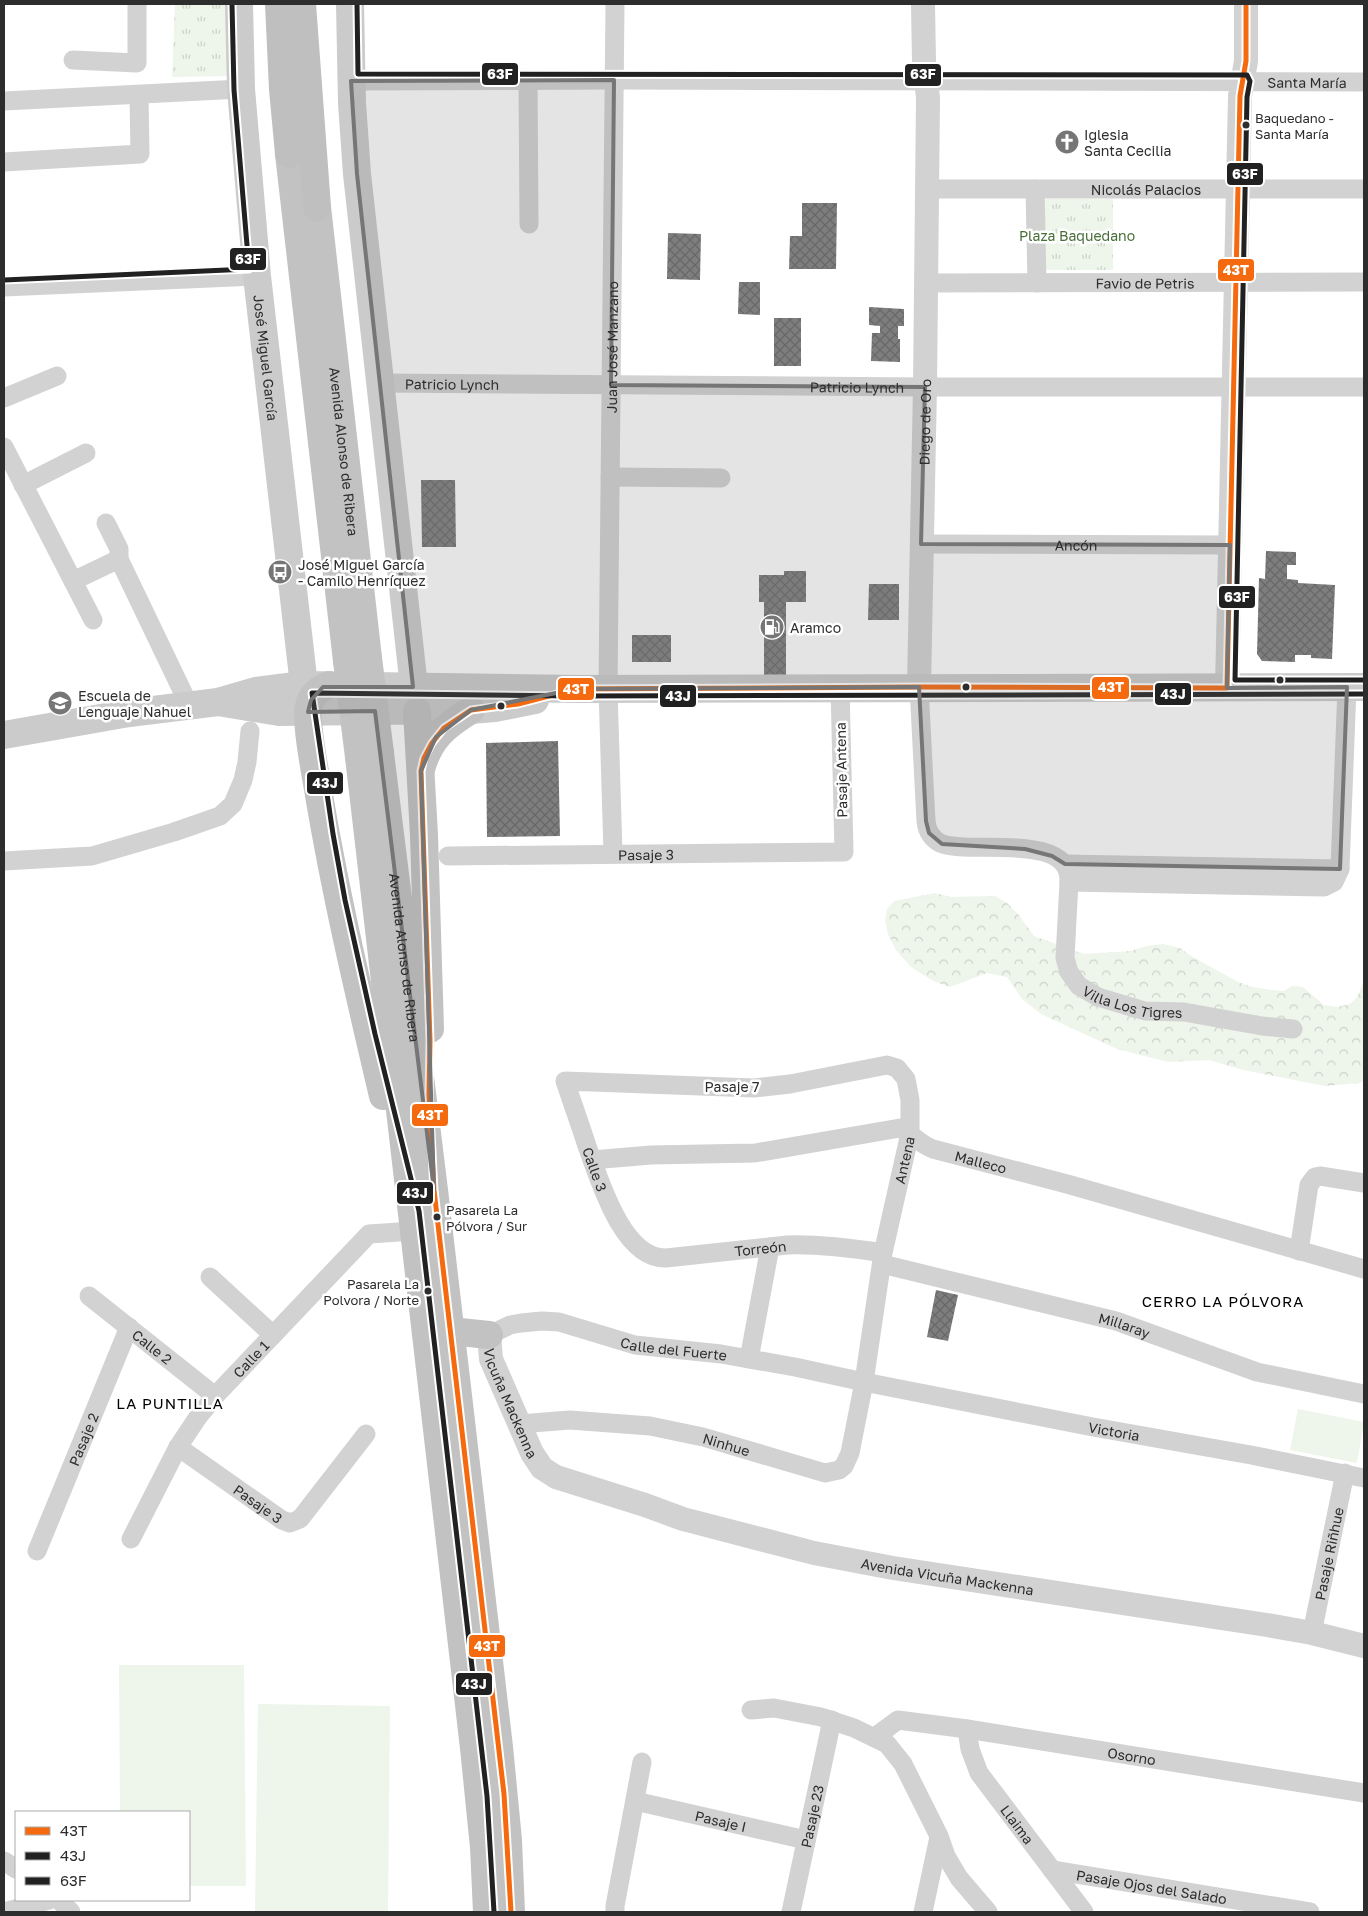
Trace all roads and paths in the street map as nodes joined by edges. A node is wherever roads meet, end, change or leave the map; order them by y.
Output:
1 (137, 4) edge
2 (239, 4) edge
3 (280, 4) edge
4 (302, 4) edge
5 (315, 4) edge
6 (350, 4) edge
7 (615, 4) edge
8 (923, 4) edge
9 (1246, 4) edge
10 (73, 60) dead end
11 (528, 80) junction
12 (614, 80) junction
13 (351, 81) junction
14 (926, 82) junction
15 (1243, 82) junction
16 (1364, 82) edge
17 (308, 88) junction
18 (241, 89) junction
19 (139, 96) junction
20 (4, 102) edge
21 (4, 162) edge
22 (927, 188) junction
23 (1035, 189) junction
24 (1238, 189) junction
25 (1364, 189) edge
26 (529, 224) dead end
27 (257, 276) junction
28 (926, 282) junction
29 (1236, 282) junction
30 (1364, 282) edge
31 (1037, 283) junction
32 (4, 287) edge
33 (58, 376) dead end
34 (381, 383) junction
35 (611, 384) junction
36 (925, 387) junction
37 (1234, 387) junction
38 (1364, 387) edge
39 (4, 398) edge
40 (4, 447) edge
41 (86, 453) dead end
42 (610, 477) junction
43 (721, 478) dead end
44 (23, 485) junction
45 (106, 523) dead end
46 (921, 544) junction
47 (1230, 545) junction
48 (119, 559) junction
49 (73, 581) junction
50 (93, 620) dead end
51 (409, 636) junction
52 (358, 660) junction
53 (316, 685) junction
54 (919, 687) junction
55 (1356, 687) edge
56 (840, 688) junction
57 (1227, 688) junction
58 (608, 689) junction
59 (465, 699) junction
60 (218, 702) junction
61 (407, 703) junction
62 (189, 705) junction
63 (308, 712) junction
64 (250, 731) dead end
65 (4, 735) edge
66 (369, 755) junction
67 (421, 771) junction
68 (844, 852) joint
69 (613, 853) junction
70 (448, 856) dead end
71 (4, 861) edge
72 (1067, 873) junction
73 (1293, 1029) dead end
74 (897, 1068) joint
75 (565, 1081) joint
76 (910, 1133) junction
77 (592, 1160) junction
78 (1364, 1183) edge
79 (434, 1190) junction
80 (413, 1221) junction
81 (770, 1247) junction
82 (642, 1249) joint
83 (1299, 1252) junction
84 (882, 1258) junction
85 (1364, 1269) edge
86 (210, 1277) dead end
87 (89, 1296) dead end
88 (129, 1327) junction
89 (450, 1331) junction
90 (273, 1335) junction
91 (489, 1336) junction
92 (750, 1359) junction
93 (864, 1382) junction
94 (1364, 1394) edge
95 (215, 1396) junction
96 (518, 1424) junction
97 (366, 1434) dead end
98 (178, 1447) junction
99 (542, 1468) joint
100 (1345, 1474) junction
101 (1364, 1478) edge
102 (131, 1539) dead end
103 (37, 1551) dead end
104 (466, 1574) junction
105 (1312, 1633) junction
106 (1364, 1646) edge
107 (476, 1656) junction
108 (751, 1710) dead end
109 (832, 1720) junction
110 (967, 1729) junction
111 (875, 1737) junction
112 (642, 1762) dead end
113 (1364, 1793) edge
114 (635, 1801) junction
115 (939, 1836) junction
116 (806, 1840) junction
117 (4, 1861) edge
118 (15, 1868) edge
119 (1052, 1870) junction
120 (60, 1901) edge
121 (38, 1905) edge
122 (1252, 1908) edge
123 (4, 1912) edge
124 (71, 1912) edge
125 (487, 1912) edge
126 (511, 1912) edge
127 (615, 1912) edge
128 (791, 1912) edge
129 (922, 1912) edge
130 (988, 1912) edge
131 (1084, 1912) edge
132 (1310, 1912) edge

1 - 10 street
2 - 18 main road, José Miguel García
3 - 52 highway, Avenida Alonso de Ribera
4 - 17 highway, Avenida Alonso de Ribera
5 - 17 highway
6 - 13 main road
7 - 12 street, Juan José Manzano
8 - 14 street, Diego de Oro
9 - 15 street
11 - 12 street, Santa María
11 - 13 street, Santa María
11 - 26 street
12 - 14 street, Santa María
12 - 35 street, Juan José Manzano
13 - 34 main road
14 - 15 street, Santa María
14 - 22 street, Diego de Oro
15 - 16 street, Santa María
15 - 24 street
17 - 52 highway, Avenida Alonso de Ribera
18 - 19 street
18 - 27 main road, José Miguel García
19 - 20 street
19 - 21 street
22 - 23 street, Nicolás Palacios
22 - 28 street, Diego de Oro
23 - 24 street, Nicolás Palacios
23 - 31 street
24 - 25 street, Nicolás Palacios
24 - 29 street
27 - 32 street
27 - 53 main road, José Miguel García
28 - 31 street, Favio de Petris
28 - 36 street, Diego de Oro
29 - 30 street, Favio de Petris
29 - 31 street, Favio de Petris
29 - 37 street
33 - 39 street
34 - 35 street, Patricio Lynch
34 - 51 main road
35 - 36 street, Patricio Lynch
35 - 42 street, Juan José Manzano
36 - 37 street, Patricio Lynch
36 - 46 street, Diego de Oro
37 - 38 street, Patricio Lynch
37 - 47 street
40 - 44 street
41 - 44 street
42 - 43 street
42 - 58 street, Juan José Manzano
44 - 49 street
45 - 48 street
46 - 47 street, Ancón
46 - 54 street, Diego de Oro
47 - 57 street
48 - 49 street
48 - 62 street
49 - 50 street
51 - 59 main road
51 - 61 main road
52 - 66 highway, Avenida Alonso de Ribera, bridge
53 - 60 main road
53 - 61 main road
53 - 63 highway
54 - 56 main road
54 - 57 main road
54 - 72 street, Diego de Oro
55 - 57 main road
55 - 72 street
56 - 58 main road
56 - 68 street, Pasaje Antena
58 - 59 main road
58 - 69 street, Juan José Manzano
59 - 61 main road
59 - 67 highway
60 - 62 main road
60 - 63 main road
61 - 63 main road
61 - 67 highway
62 - 65 main road
63 - 80 highway
64 - 71 street
66 - 79 highway, Avenida Alonso de Ribera
66 - 80 highway, Avenida Alonso de Ribera
67 - 79 highway
68 - 69 street, Pasaje 3
69 - 70 street, Pasaje 3
72 - 73 street, Villa Los Tigres
74 - 75 street, Pasaje 7
74 - 76 street, Antena
75 - 77 street, Calle 3
76 - 77 street, Malleco
76 - 83 street, Malleco
76 - 84 street, Antena
77 - 82 street, Calle 3
78 - 83 street
79 - 89 highway, Avenida Alonso de Ribera
80 - 90 street, Calle 1
80 - 104 highway, Avenida Alonso de Ribera
81 - 82 street, Torreón
81 - 84 street, Torreón
81 - 92 street
83 - 85 street, Malleco
84 - 93 street, Antena
84 - 94 street, Millaray
86 - 90 street
87 - 88 street, Calle 2
88 - 95 street, Calle 2
88 - 103 street, Pasaje 2
89 - 91 highway
89 - 104 highway, Avenida Alonso de Ribera
90 - 95 street, Calle 1
91 - 92 street, Calle del Fuerte
91 - 96 street, Vicuña Mackenna
92 - 93 street, Calle del Fuerte
93 - 96 street, Ninhue
93 - 100 street, Victoria
95 - 98 street, Calle 1
96 - 99 street, Vicuña Mackenna
97 - 98 street, Pasaje 3
98 - 102 street, Calle 1
99 - 105 street, Avenida Vicuña Mackenna
100 - 101 street, Victoria
100 - 105 street, Pasaje Riñhue
104 - 107 highway, Avenida Alonso de Ribera
105 - 106 street, Avenida Vicuña Mackenna
107 - 125 highway, Avenida Alonso de Ribera
107 - 126 highway, Avenida Alonso de Ribera
108 - 109 street
109 - 111 street
109 - 116 street, Pasaje 23
110 - 111 street, Osorno
110 - 113 street, Osorno
110 - 119 street, Llaima
111 - 115 street
112 - 114 street
114 - 116 street, Pasaje I
114 - 127 street
115 - 129 street
115 - 130 street
116 - 128 street, Pasaje 23
117 - 118 street
119 - 122 street, Pasaje Ojos del Salado
119 - 131 street, Llaima
120 - 124 street
121 - 123 street
122 - 132 street, Pasaje Ojos del Salado

